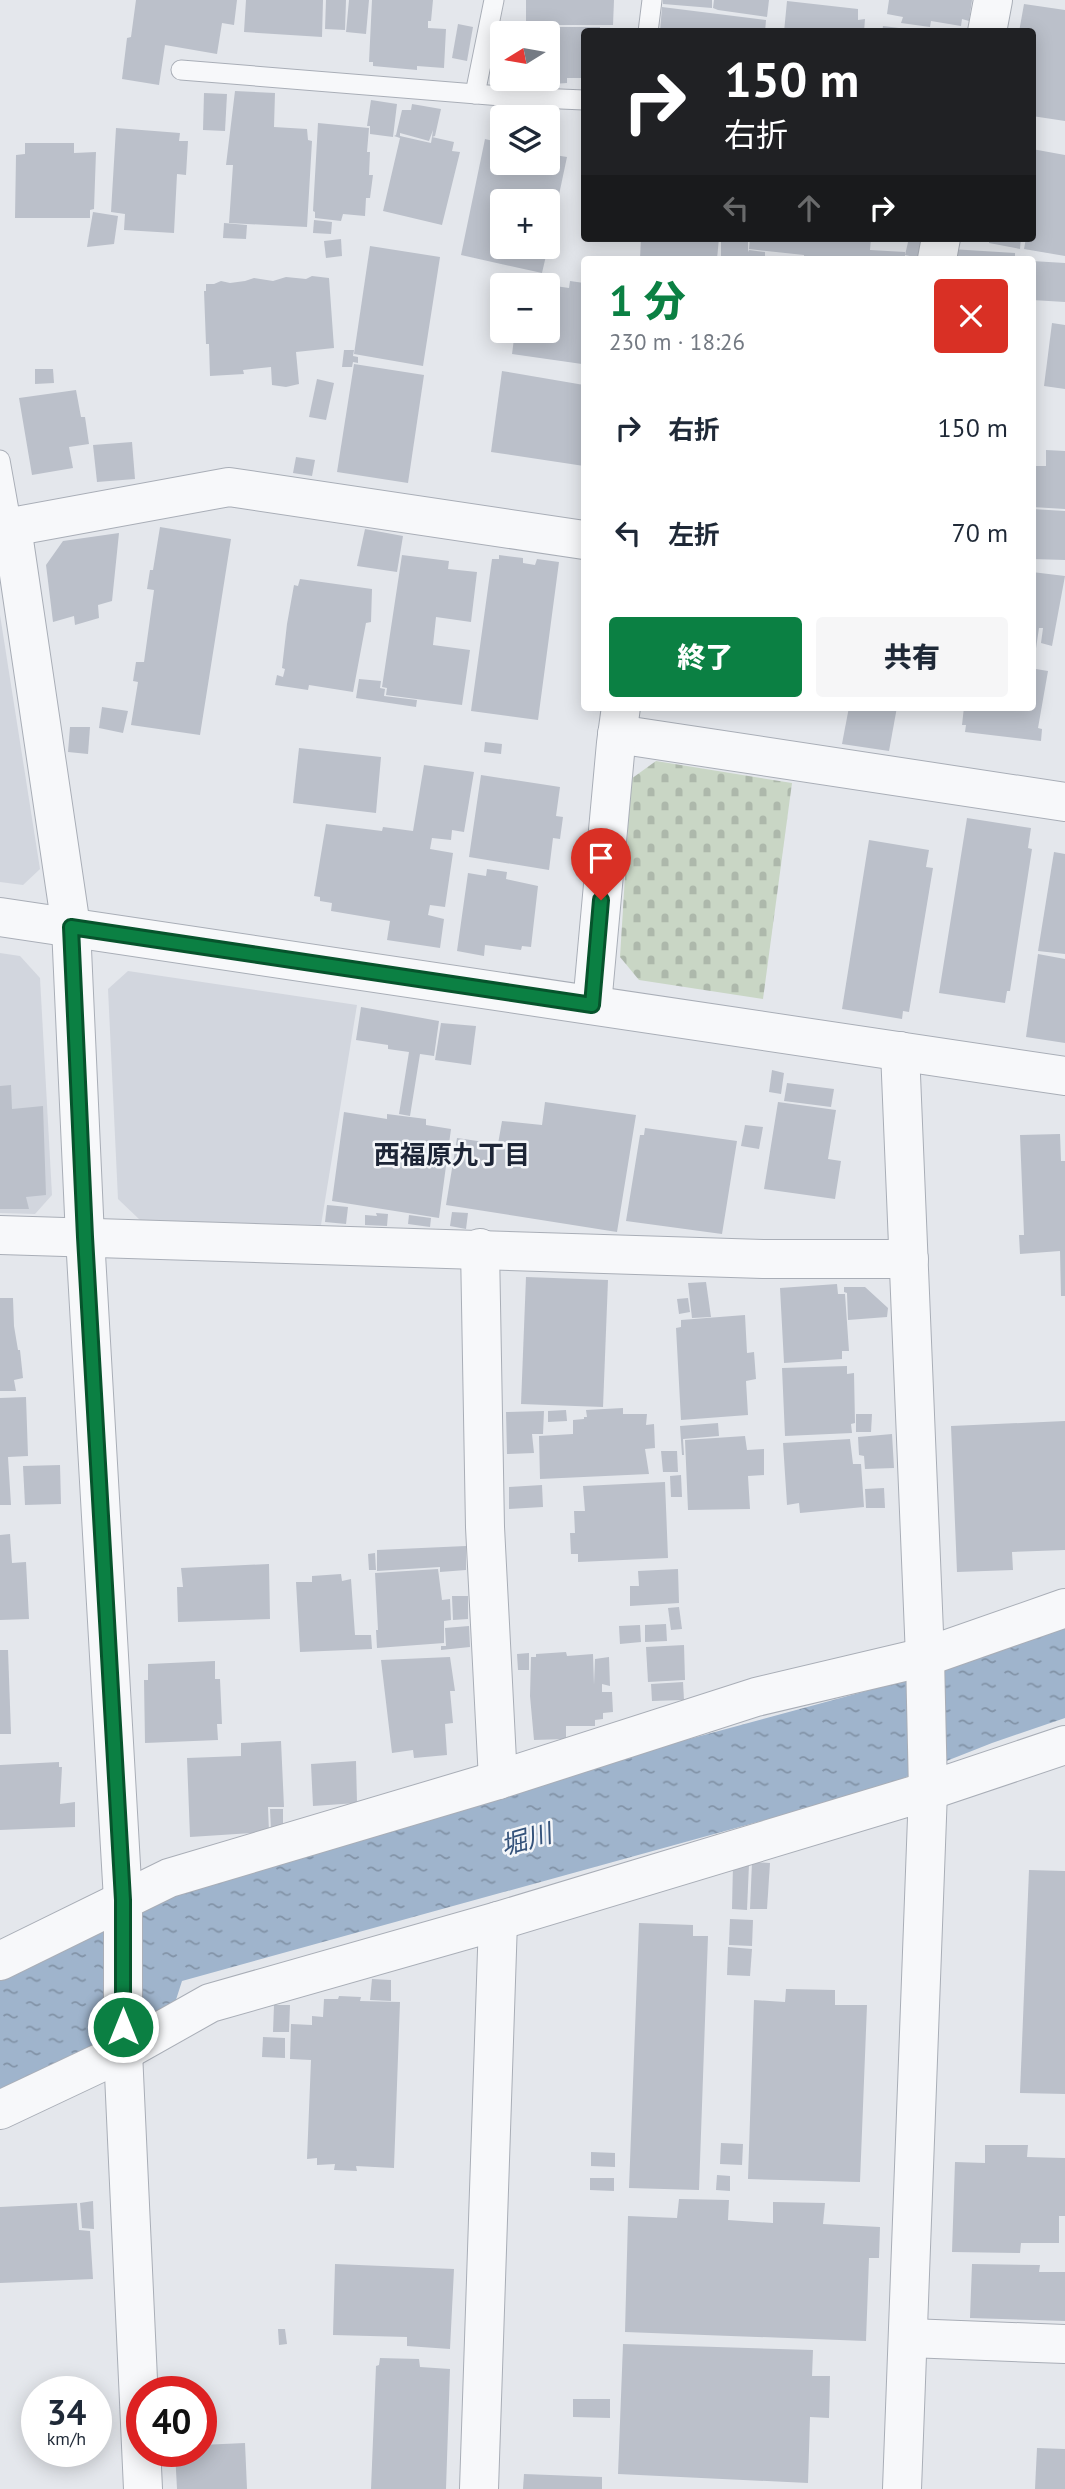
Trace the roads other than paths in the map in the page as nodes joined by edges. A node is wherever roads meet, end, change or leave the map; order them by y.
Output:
1 (494, 0) edge
2 (652, 0) edge
3 (993, 0) edge
4 (648, 28) edge
5 (988, 28) edge
6 (181, 70) dead end
7 (475, 94) junction
8 (581, 100) edge
9 (0, 460) edge
10 (6, 528) edge
11 (581, 540) edge
12 (619, 721) edge
13 (1065, 802) edge
14 (0, 918) edge
15 (71, 927) junction
16 (592, 1005) junction
17 (900, 1051) junction
18 (1065, 1076) edge
19 (0, 1235) edge
20 (85, 1237) junction
21 (480, 1248) junction
22 (909, 1259) junction
23 (1065, 1608) edge
24 (925, 1657) junction
25 (1065, 1745) edge
26 (498, 1780) junction
27 (928, 1791) junction
28 (123, 1900) junction
29 (498, 1921) junction
30 (0, 1961) edge
31 (123, 2052) junction
32 (0, 2110) edge
33 (908, 2337) junction
34 (1065, 2344) edge
35 (143, 2489) edge
36 (479, 2489) edge
37 (902, 2489) edge

1 - 7 lane
2 - 4 lane
3 - 5 street
6 - 7 lane
7 - 8 lane
9 - 10 lane
10 - 11 street
10 - 15 street
12 - 13 street
12 - 16 street
14 - 15 street
15 - 16 street
15 - 20 street
16 - 17 street
17 - 18 street
17 - 22 street
19 - 20 street
20 - 21 street
20 - 28 street
21 - 22 street
21 - 26 street
22 - 24 street
23 - 24 street
24 - 26 street
24 - 27 street
25 - 27 street
26 - 28 street
27 - 29 street
27 - 33 street
28 - 30 street
28 - 31 street
29 - 31 street
29 - 36 street
31 - 32 street
31 - 35 street
33 - 34 street
33 - 37 street

